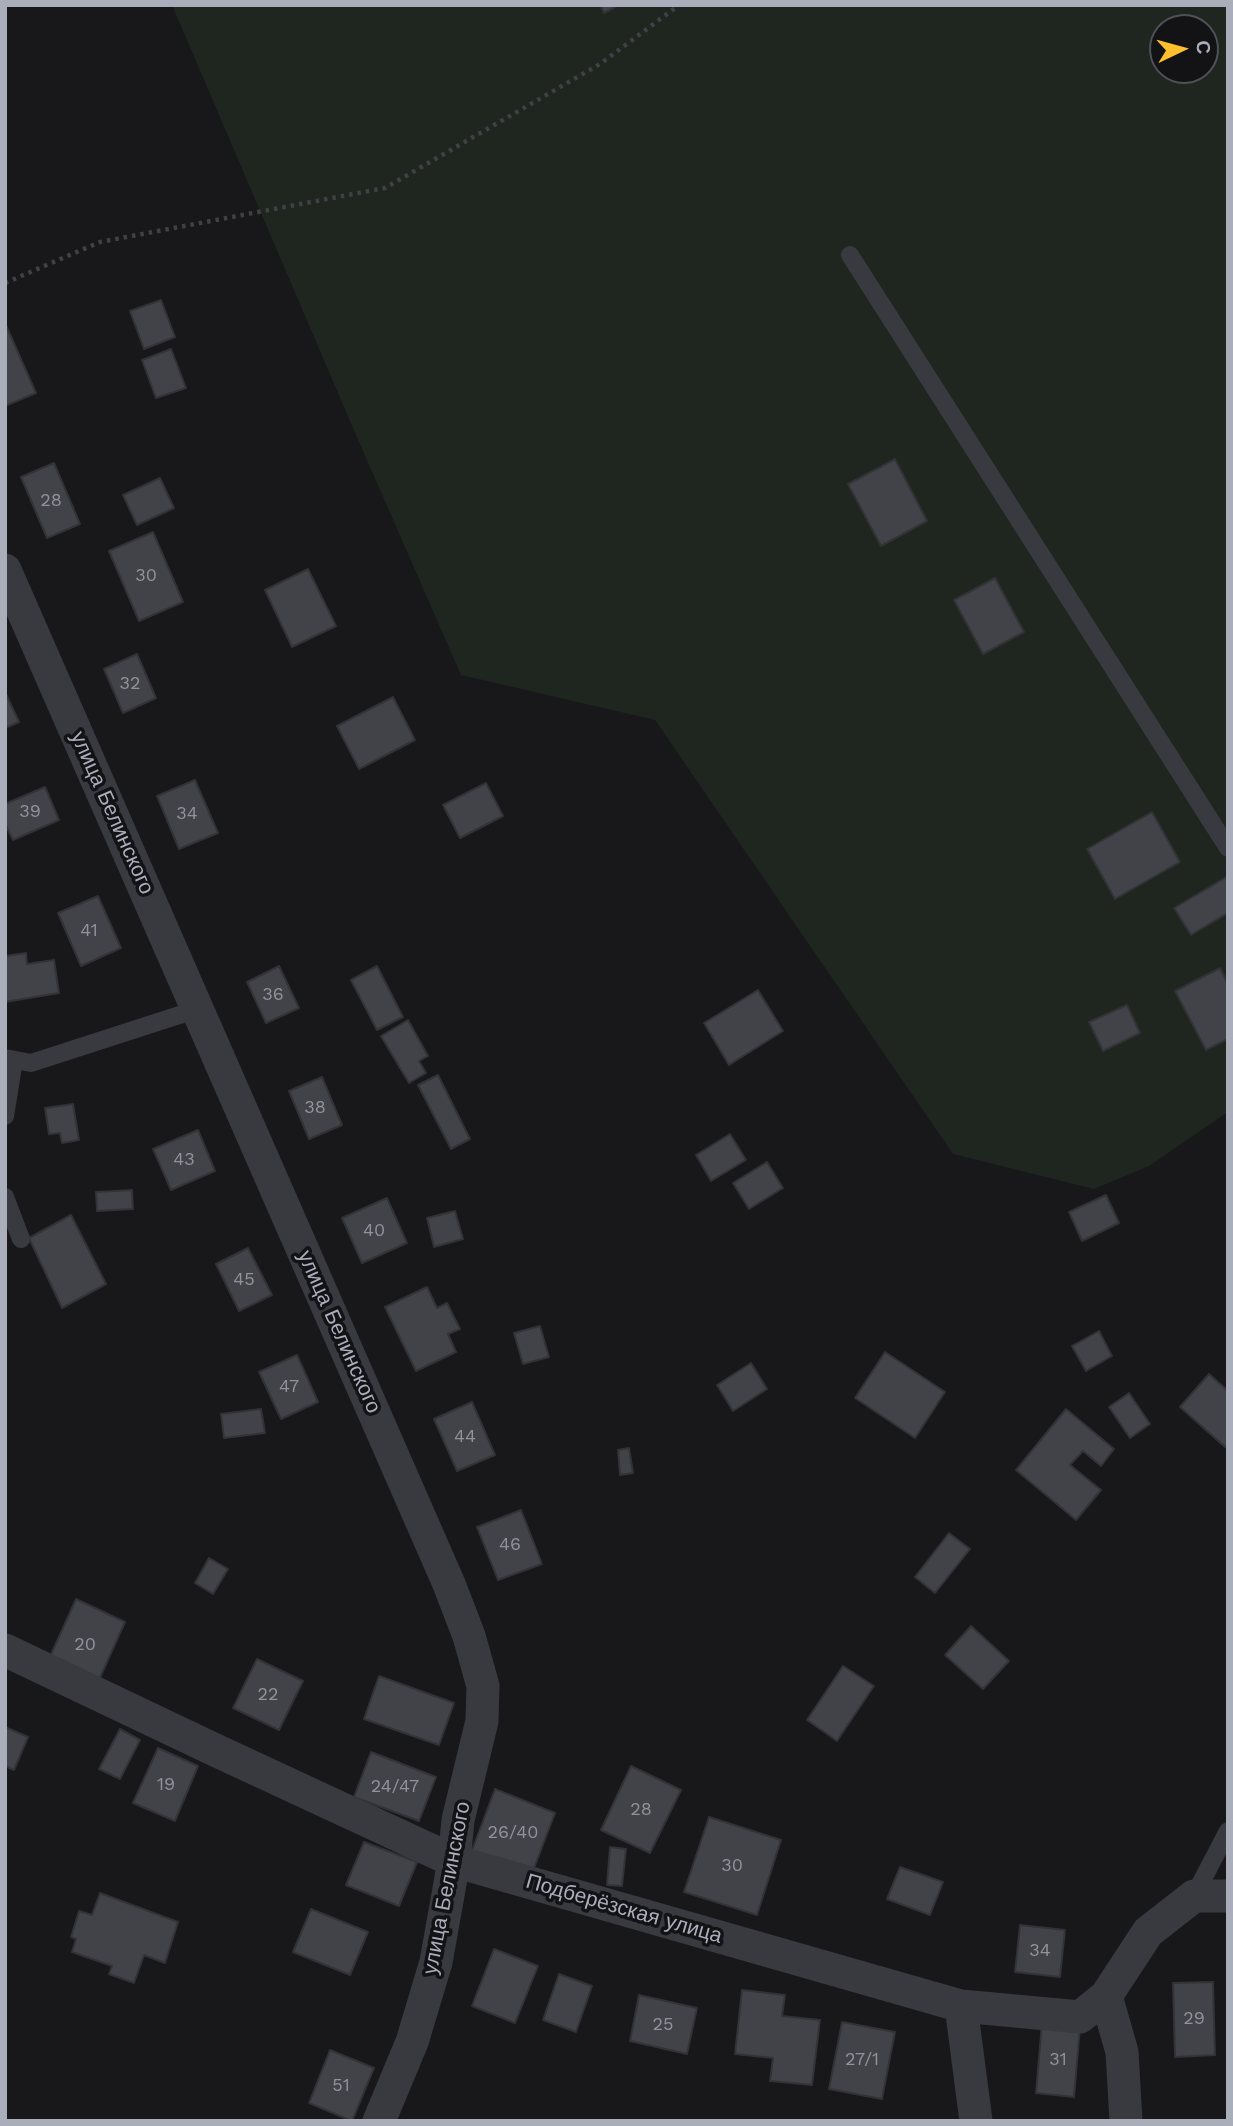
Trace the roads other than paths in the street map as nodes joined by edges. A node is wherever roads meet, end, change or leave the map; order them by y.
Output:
1 (850, 255) dead end
2 (5, 570) edge
3 (1228, 848) edge
4 (198, 1009) junction
5 (10, 1059) edge
6 (5, 1116) edge
7 (5, 1197) edge
8 (21, 1239) dead end
9 (5, 1650) edge
10 (1228, 1831) edge
11 (454, 1861) junction
12 (1195, 1896) junction
13 (1228, 1896) edge
14 (1106, 1996) junction
15 (961, 2006) junction
16 (379, 2121) edge
17 (976, 2121) edge
18 (1126, 2121) edge

1 - 3 lane
2 - 4 street, улица Белинского
4 - 5 lane
4 - 11 street, улица Белинского
5 - 6 lane
7 - 8 lane
9 - 11 street, Подберёзская улица
10 - 12 lane
11 - 15 street, Подберёзская улица
11 - 16 street, улица Белинского
12 - 13 street
12 - 14 street, Подберёзская улица
14 - 15 street, Подберёзская улица
14 - 18 street
15 - 17 street

